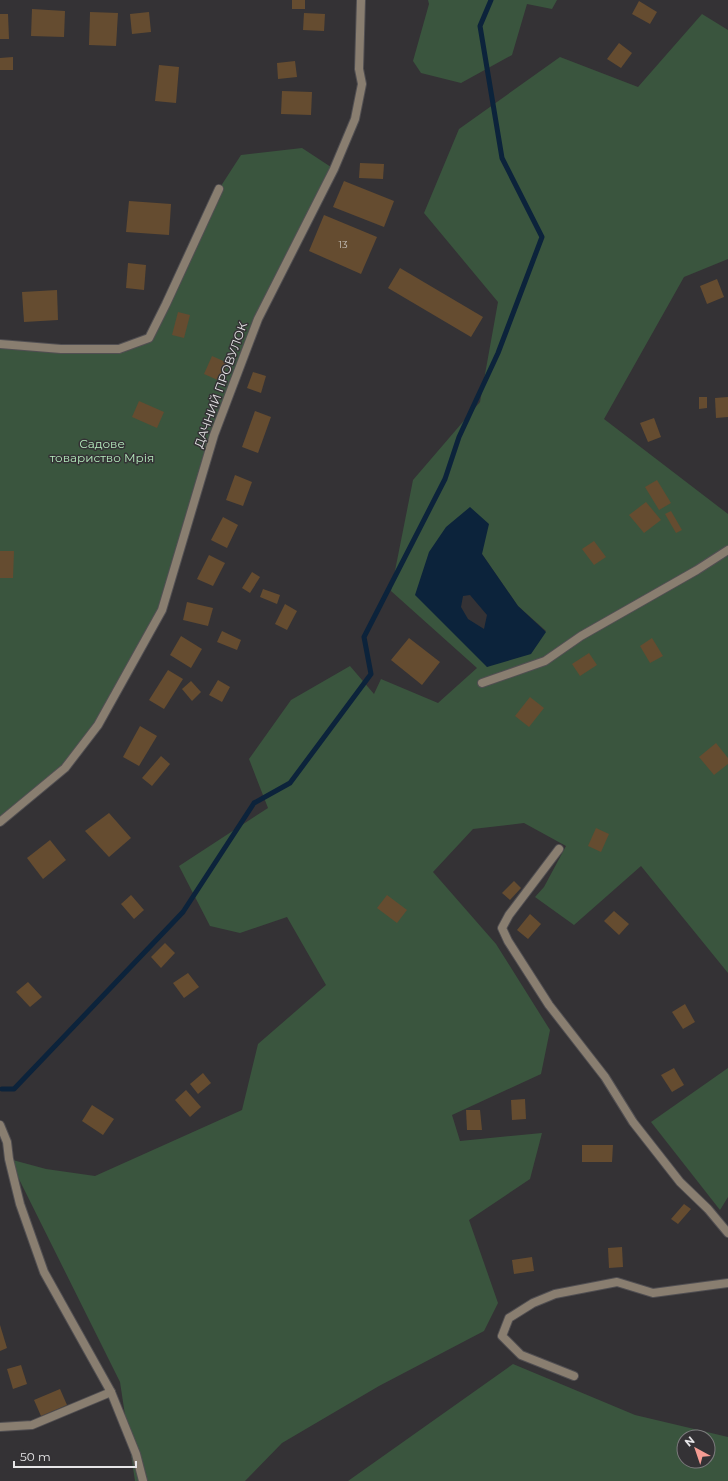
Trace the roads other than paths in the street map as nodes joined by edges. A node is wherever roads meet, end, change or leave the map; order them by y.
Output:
1 (361, 0) edge
2 (219, 189) dead end
3 (0, 344) edge
4 (728, 550) edge
5 (482, 683) dead end
6 (0, 822) edge
7 (559, 849) dead end
8 (0, 1125) edge
9 (728, 1233) edge
10 (728, 1283) edge
11 (574, 1376) dead end
12 (111, 1392) junction
13 (0, 1427) edge
14 (144, 1481) edge

1 - 6 street, ДАЧНИЙ ПРОВУЛОК
2 - 3 street
4 - 5 street
7 - 9 street
8 - 12 street
10 - 11 street
12 - 13 street
12 - 14 street

